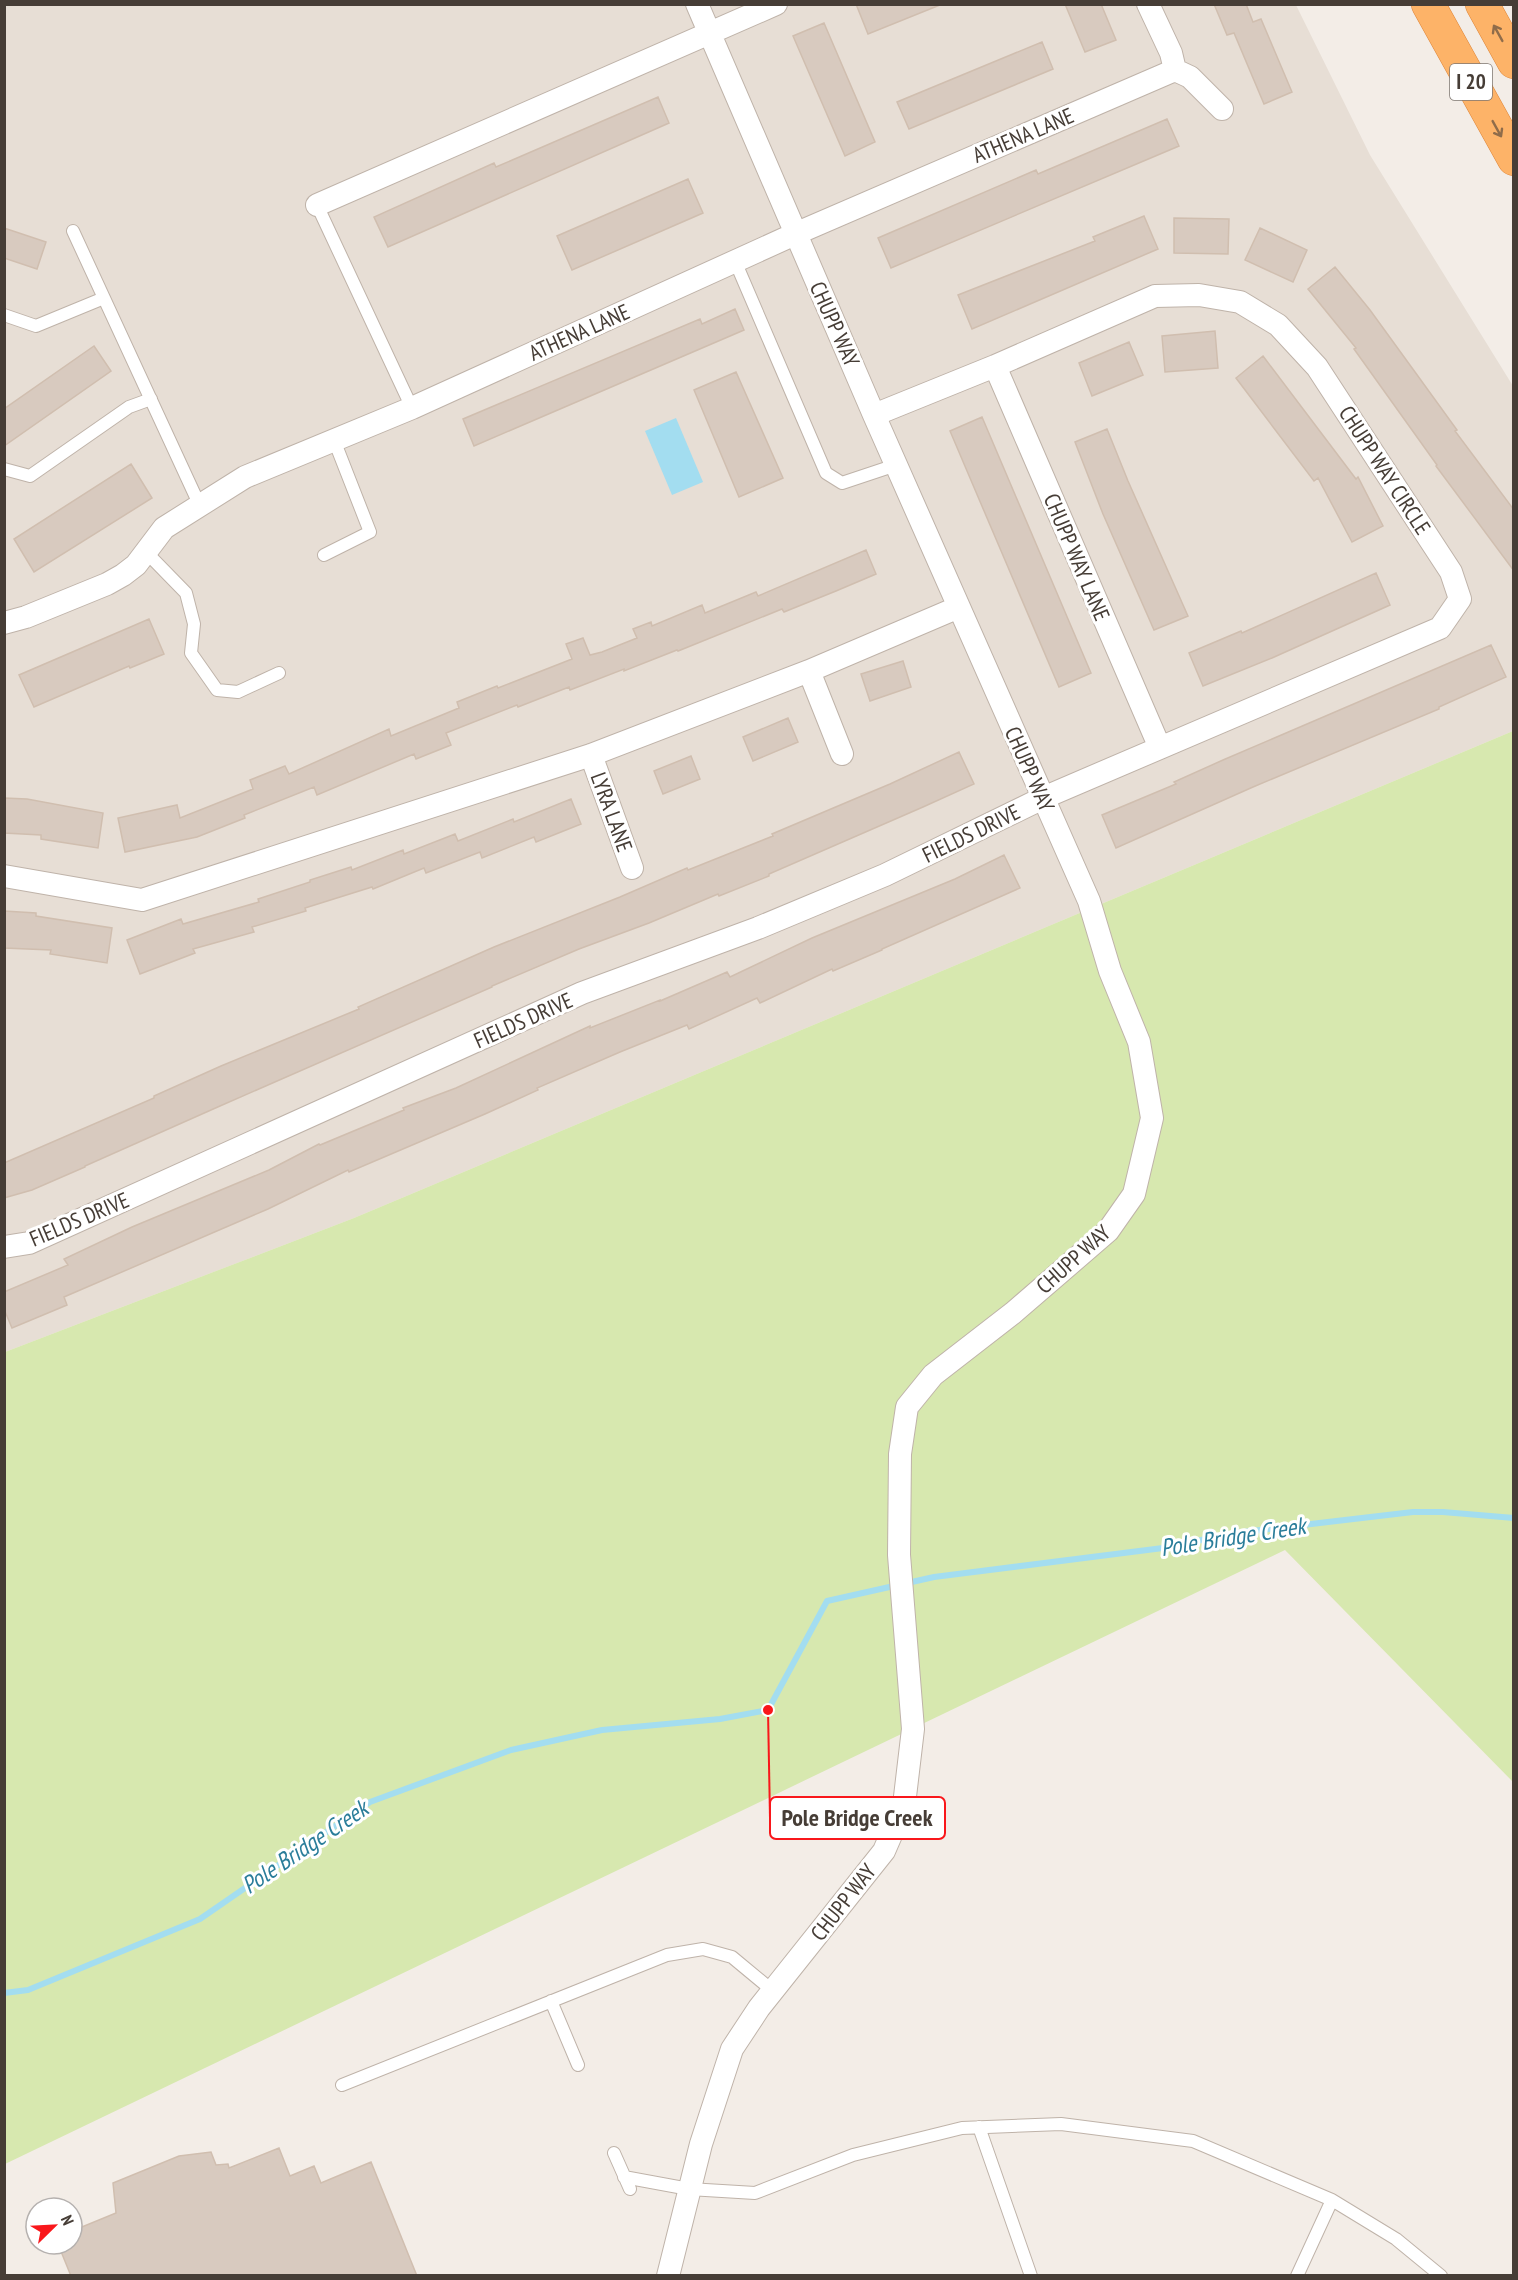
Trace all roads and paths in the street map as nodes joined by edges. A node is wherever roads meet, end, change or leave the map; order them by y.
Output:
1 (697, 4) edge
2 (776, 4) edge
3 (1148, 4) edge
4 (1428, 4) edge
5 (1482, 4) edge
6 (710, 34) junction
7 (1514, 62) edge
8 (1174, 70) junction
9 (1222, 109) dead end
10 (1514, 159) edge
11 (317, 205) joint
12 (73, 231) dead end
13 (795, 234) junction
14 (735, 261) junction
15 (104, 298) junction
16 (4, 315) edge
17 (995, 366) junction
18 (151, 399) junction
19 (412, 408) junction
20 (874, 415) junction
21 (334, 440) junction
22 (896, 465) junction
23 (4, 469) edge
24 (200, 506) junction
25 (146, 552) junction
26 (324, 555) dead end
27 (959, 607) junction
28 (4, 623) edge
29 (809, 670) junction
30 (279, 674) dead end
31 (1160, 748) junction
32 (842, 754) dead end
33 (591, 755) junction
34 (1043, 798) junction
35 (632, 868) dead end
36 (4, 876) edge
37 (4, 1247) edge
38 (773, 1991) junction
39 (551, 2001) junction
40 (578, 2065) dead end
41 (342, 2085) dead end
42 (979, 2127) junction
43 (614, 2153) dead end
44 (690, 2190) junction
45 (1332, 2200) junction
46 (668, 2276) edge
47 (1031, 2276) edge
48 (1297, 2276) edge
49 (1441, 2276) edge

1 - 6 street, CHUPP WAY
2 - 6 street
3 - 8 street
4 -> 10 highway, I 20
7 -> 5 highway, I 20
6 - 11 street
6 - 13 street, CHUPP WAY
8 - 9 street
8 - 13 street, ATHENA LANE
11 - 19 lane
12 - 15 lane
13 - 14 street, ATHENA LANE
13 - 20 street, CHUPP WAY
14 - 19 street, ATHENA LANE
14 - 22 lane
15 - 16 lane
15 - 18 lane
17 - 20 street, CHUPP WAY CIRCLE
17 - 31 street, CHUPP WAY LANE
17 - 31 street, CHUPP WAY CIRCLE
18 - 23 lane
18 - 24 lane
19 - 21 street, ATHENA LANE
20 - 22 street, CHUPP WAY
21 - 24 street, ATHENA LANE
21 - 26 lane
22 - 27 street, CHUPP WAY
24 - 25 street, ATHENA LANE
25 - 28 street, ATHENA LANE
25 - 30 lane
27 - 29 street
27 - 34 street, CHUPP WAY
29 - 32 street
29 - 33 street
31 - 34 street, CHUPP WAY CIRCLE
33 - 35 street, LYRA LANE
33 - 36 street
34 - 37 street, FIELDS DRIVE
34 - 38 street, CHUPP WAY
38 - 39 lane
38 - 44 street, CHUPP WAY
39 - 40 lane
39 - 41 lane
42 - 44 lane
42 - 45 lane
42 - 47 lane
43 - 44 lane
44 - 46 street, CHUPP WAY
45 - 48 lane
45 - 49 lane

